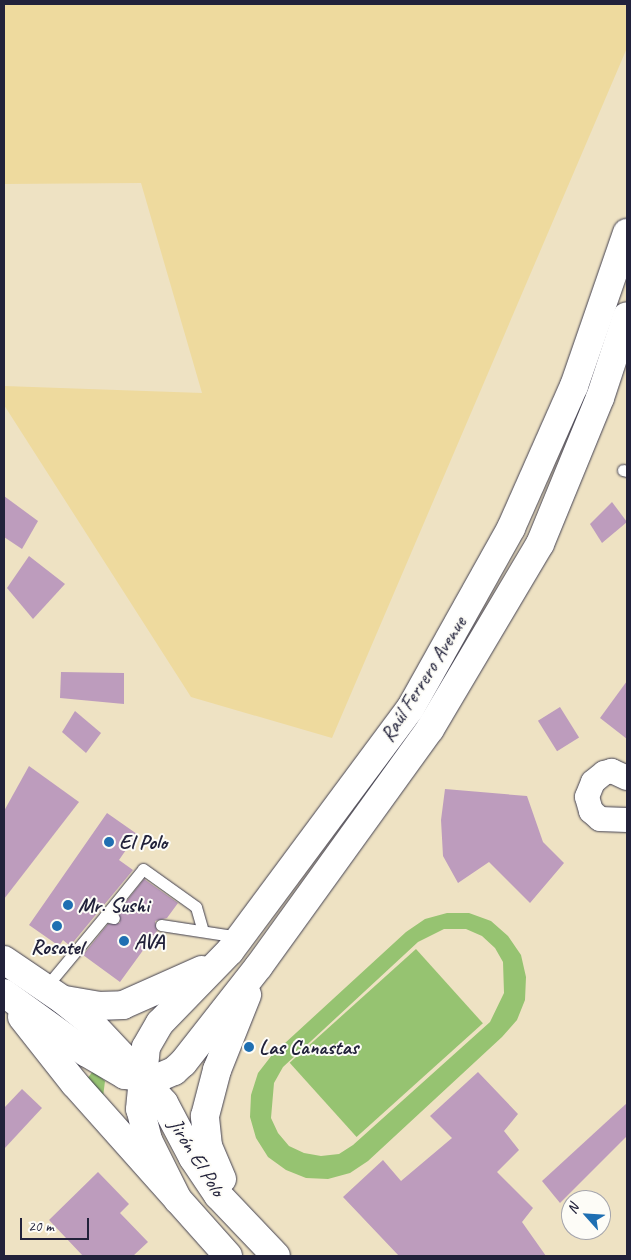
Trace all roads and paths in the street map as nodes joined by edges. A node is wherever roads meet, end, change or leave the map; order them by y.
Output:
1 (627, 233) edge
2 (627, 316) edge
3 (627, 778) edge
4 (627, 820) edge
5 (162, 925) dead end
6 (203, 932) junction
7 (234, 944) junction
8 (4, 960) edge
9 (259, 966) junction
10 (4, 994) edge
11 (54, 994) junction
12 (142, 1078) junction
13 (178, 1200) junction
14 (218, 1253) edge
15 (278, 1256) edge

1 - 7 main road, Raúl Ferrero Avenue
2 - 9 main road, Raúl Ferrero Avenue
3 - 4 street
5 - 6 lane
6 - 7 lane
6 - 11 lane
7 - 11 main road
7 - 12 main road, Raúl Ferrero Avenue
8 - 11 main road, Jirón El Polo
9 - 12 main road, Raúl Ferrero Avenue
9 - 15 main road
10 - 12 main road, Raúl Ferrero Avenue
10 - 13 main road
11 - 12 main road, Jirón El Polo
12 - 13 main road
12 - 15 main road, Jirón El Polo
13 - 14 main road, Jirón El Polo

